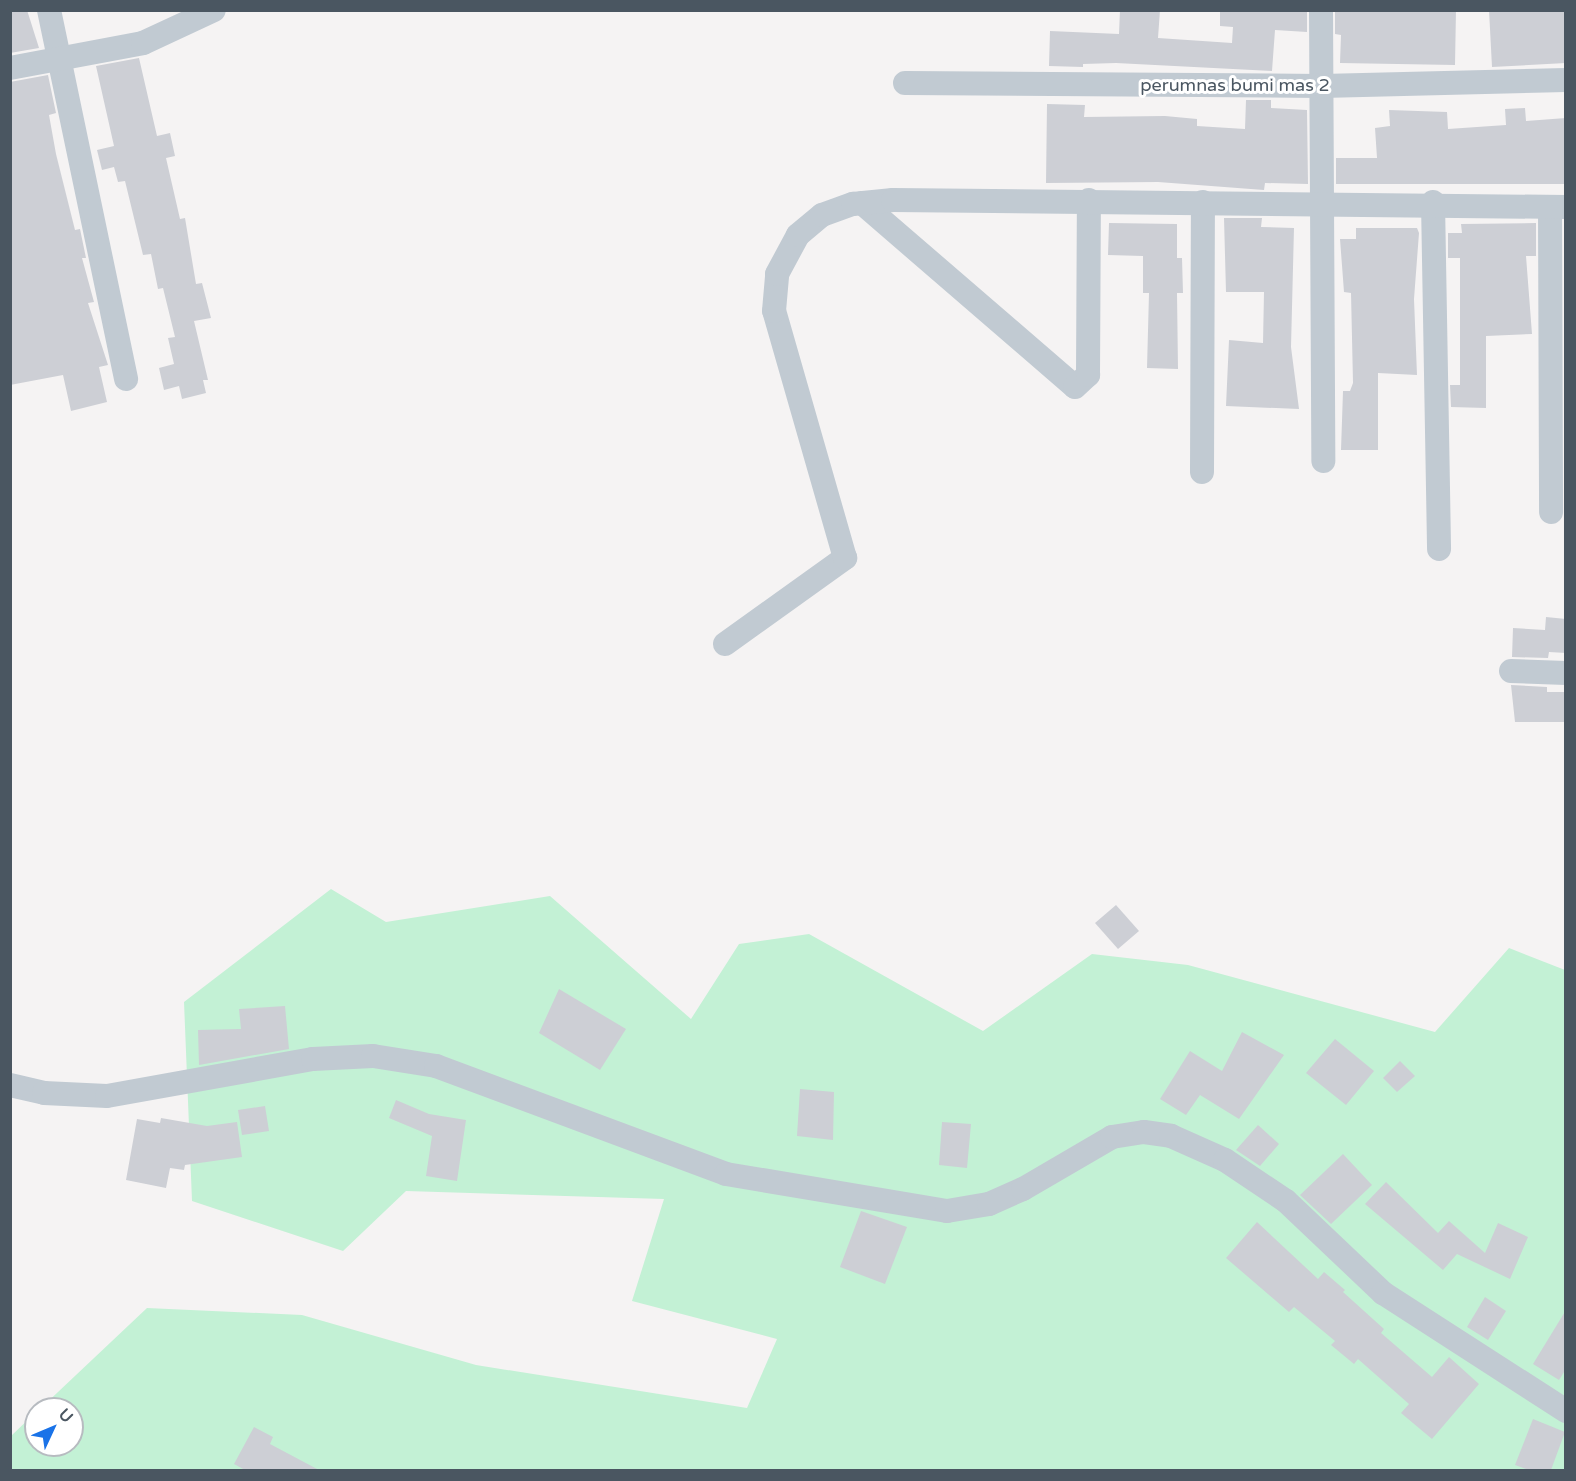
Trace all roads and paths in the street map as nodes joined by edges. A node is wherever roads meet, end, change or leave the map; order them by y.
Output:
1 (49, 10) edge
2 (214, 10) edge
3 (1321, 10) edge
4 (60, 60) junction
5 (10, 69) edge
6 (1566, 80) edge
7 (905, 83) dead end
8 (1322, 86) junction
9 (1089, 200) junction
10 (1203, 202) junction
11 (1433, 202) junction
12 (862, 203) junction
13 (1321, 205) junction
14 (1558, 207) edge
15 (126, 379) dead end
16 (1323, 461) dead end
17 (1202, 472) dead end
18 (1551, 512) dead end
19 (1439, 549) dead end
20 (725, 644) dead end
21 (1510, 671) dead end
22 (1566, 673) edge
23 (10, 1085) edge
24 (1566, 1411) edge

1 - 4 street
2 - 4 street
3 - 8 street
4 - 5 street
4 - 15 street
6 - 8 street, perumnas bumi mas 2
7 - 8 street, perumnas bumi mas 2
8 - 13 street
9 - 10 street
9 - 12 street
9 - 12 street
10 - 13 street
10 - 17 street
11 - 13 street
11 - 14 street
11 - 19 street
12 - 20 street
13 - 16 street
14 - 18 street
21 - 22 street
23 - 24 street

